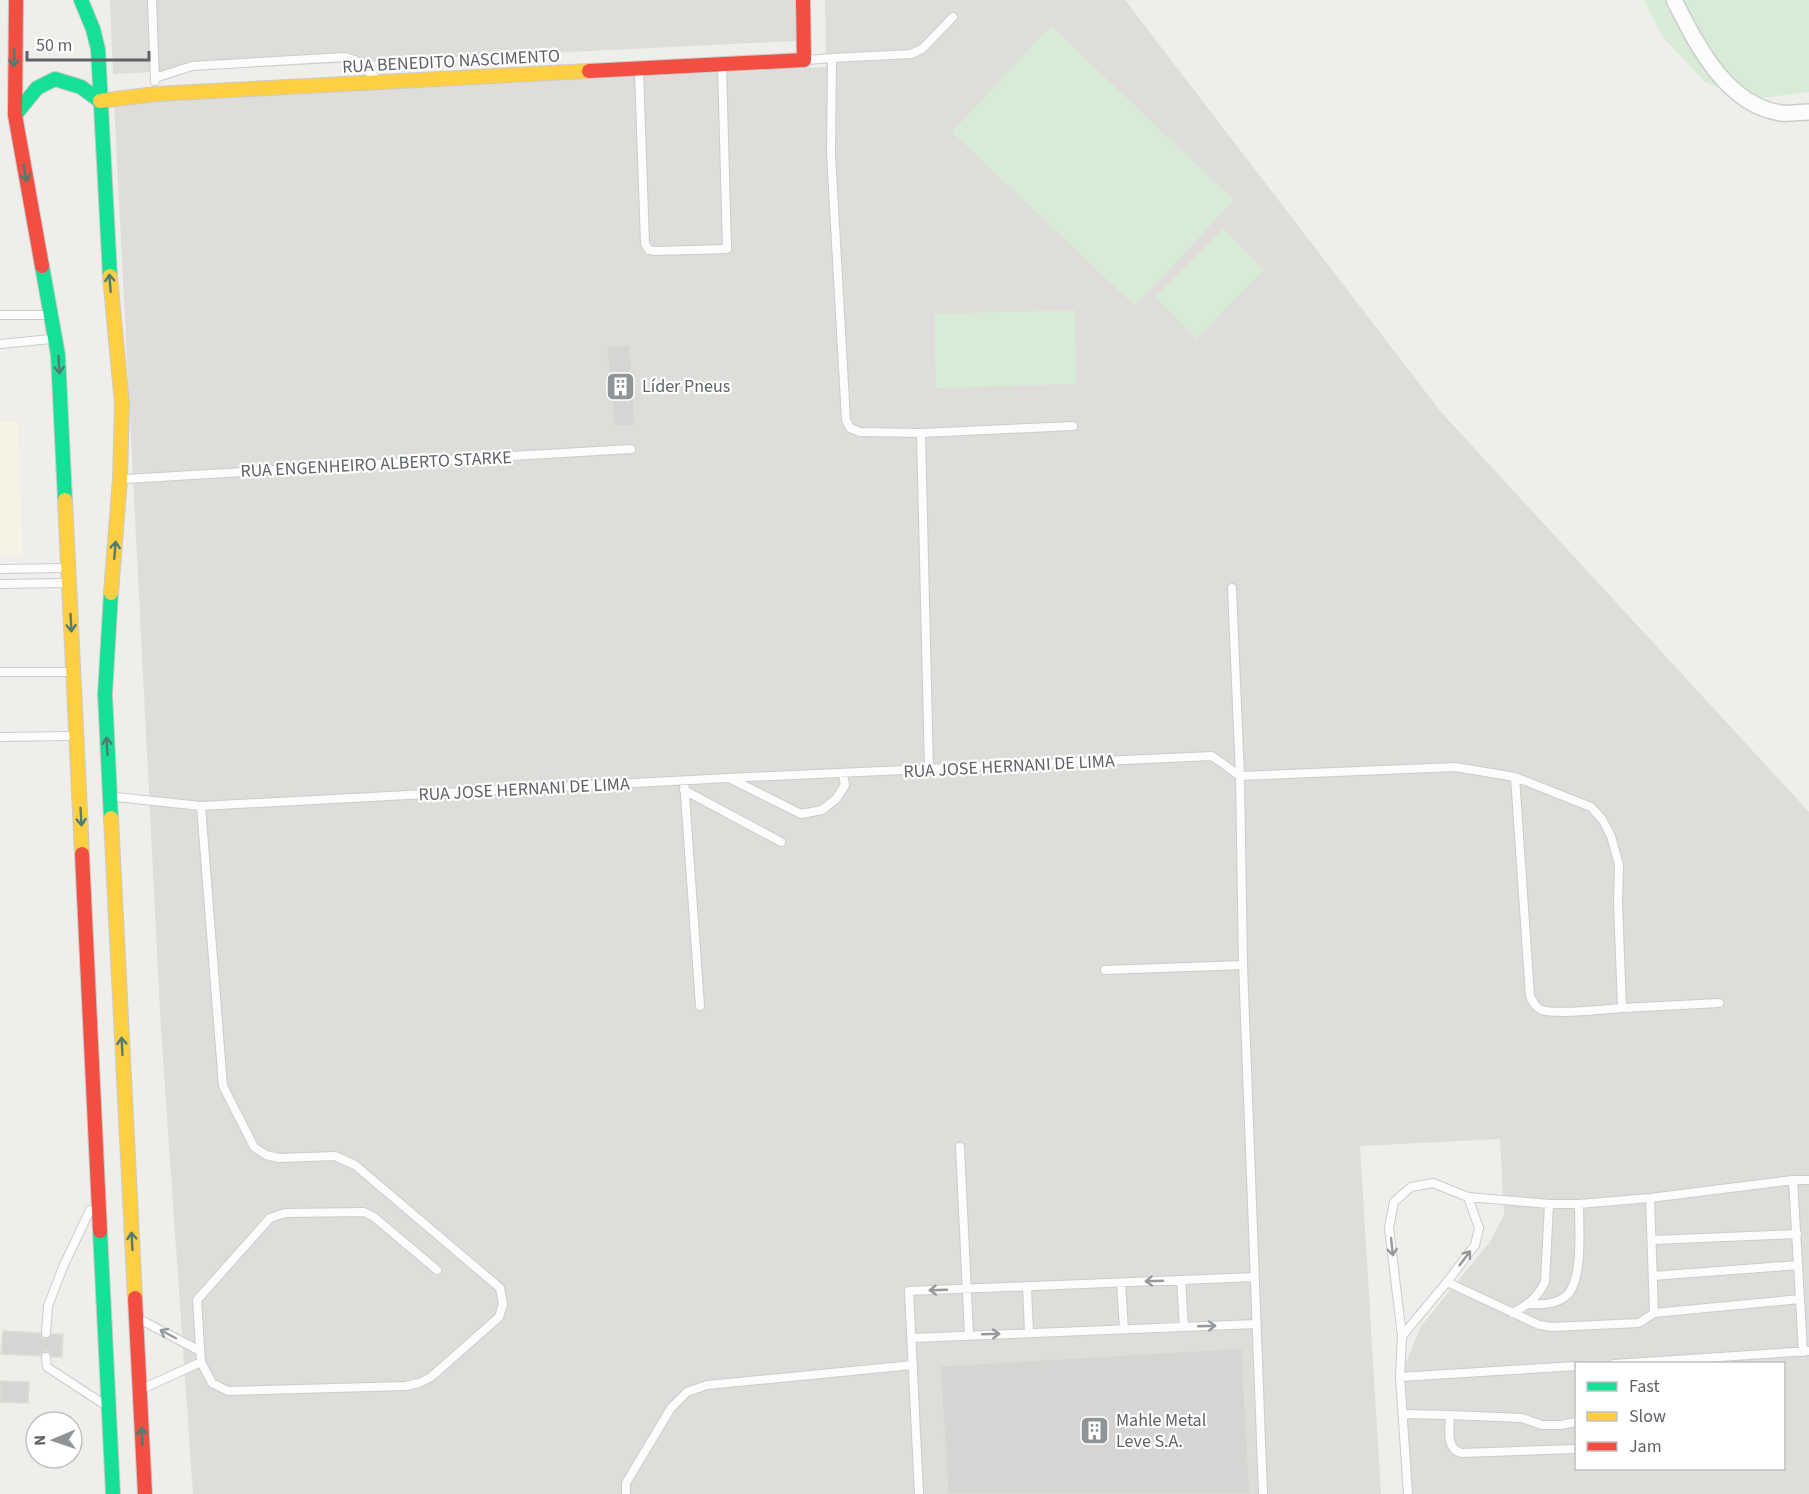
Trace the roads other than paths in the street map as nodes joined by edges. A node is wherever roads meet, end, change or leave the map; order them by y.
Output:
1 (16, 0) edge
2 (81, 0) edge
3 (152, 0) edge
4 (803, 0) edge
5 (1674, 0) edge
6 (953, 18) dead end
7 (832, 58) junction
8 (804, 60) junction
9 (722, 64) junction
10 (639, 69) junction
11 (155, 78) junction
12 (382, 83) junction
13 (156, 94) junction
14 (100, 101) junction
15 (1809, 111) edge
16 (11, 116) junction
17 (0, 315) edge
18 (52, 315) junction
19 (56, 338) junction
20 (0, 344) edge
21 (1073, 426) dead end
22 (921, 433) junction
23 (631, 449) dead end
24 (120, 480) junction
25 (69, 568) junction
26 (0, 569) edge
27 (69, 583) junction
28 (0, 584) edge
29 (1232, 588) dead end
30 (0, 672) edge
31 (74, 672) junction
32 (77, 736) junction
33 (0, 737) edge
34 (929, 770) junction
35 (843, 774) junction
36 (1240, 777) junction
37 (1515, 777) junction
38 (728, 778) junction
39 (684, 781) junction
40 (684, 790) junction
41 (110, 796) junction
42 (201, 806) junction
43 (781, 842) dead end
44 (1243, 965) junction
45 (1105, 970) dead end
46 (1719, 1003) dead end
47 (700, 1006) dead end
48 (1622, 1008) junction
49 (960, 1147) dead end
50 (1793, 1180) junction
51 (1809, 1180) edge
52 (98, 1192) junction
53 (1468, 1197) junction
54 (1650, 1198) junction
55 (1549, 1204) junction
56 (1579, 1204) junction
57 (1797, 1234) junction
58 (1653, 1240) junction
59 (1798, 1265) junction
60 (436, 1270) dead end
61 (1653, 1276) junction
62 (1254, 1277) junction
63 (1181, 1280) junction
64 (1121, 1282) junction
65 (1447, 1282) junction
66 (1027, 1287) junction
67 (967, 1289) junction
68 (1800, 1299) junction
69 (1529, 1304) junction
70 (1512, 1313) junction
71 (1654, 1313) junction
72 (136, 1318) junction
73 (1256, 1324) junction
74 (1184, 1327) junction
75 (1124, 1329) junction
76 (46, 1333) dead end
77 (1029, 1333) junction
78 (969, 1335) junction
79 (1402, 1336) junction
80 (912, 1338) junction
81 (200, 1351) junction
82 (1806, 1351) edge
83 (46, 1356) dead end
84 (201, 1362) junction
85 (1644, 1362) edge
86 (913, 1365) junction
87 (1575, 1366) edge
88 (1400, 1377) junction
89 (140, 1390) junction
90 (108, 1407) junction
91 (1403, 1414) junction
92 (1449, 1415) junction
93 (1575, 1422) edge
94 (1575, 1449) edge
95 (113, 1494) edge
96 (145, 1494) edge
97 (626, 1494) edge
98 (919, 1494) edge
99 (1263, 1494) edge
100 (1408, 1494) edge

1 -> 16 main road
2 - 14 main road
3 - 11 lane
4 - 8 main road
5 - 15 street
6 - 7 lane
7 - 8 lane
7 - 22 lane
8 - 9 main road, RUA BENEDITO NASCIMENTO
9 - 10 main road, RUA BENEDITO NASCIMENTO
9 - 10 lane
10 - 12 main road, RUA BENEDITO NASCIMENTO
11 - 12 lane
11 - 13 lane
12 - 13 main road, RUA BENEDITO NASCIMENTO
13 - 14 main road, RUA BENEDITO NASCIMENTO
14 - 16 main road
24 -> 14 main road
16 -> 18 main road
17 - 18 lane
18 - 19 main road
19 - 20 lane
19 -> 25 main road
21 - 22 lane
22 - 34 lane
23 - 24 lane, RUA ENGENHEIRO ALBERTO STARKE
41 -> 24 main road
25 - 26 lane
25 - 27 main road
27 - 28 lane
27 -> 31 main road
29 - 36 lane
30 - 31 lane
31 - 32 main road
32 - 33 lane
32 -> 52 main road
34 - 35 lane, RUA JOSE HERNANI DE LIMA
34 - 36 lane, RUA JOSE HERNANI DE LIMA
35 - 38 lane, RUA JOSE HERNANI DE LIMA
35 - 38 lane
36 - 37 lane
36 - 44 lane
37 - 48 lane
37 - 48 lane
38 - 39 lane, RUA JOSE HERNANI DE LIMA
39 - 40 lane
39 - 42 lane, RUA JOSE HERNANI DE LIMA
40 - 43 lane
40 - 47 lane
41 - 42 lane, RUA JOSE HERNANI DE LIMA
72 -> 41 main road
42 - 84 lane
44 - 45 lane
44 - 62 lane
46 - 48 lane
49 - 67 lane
50 - 51 lane
50 - 54 lane
50 - 57 lane
52 - 76 lane
52 - 90 main road
53 - 55 lane
65 -> 53 lane
53 -> 79 lane
54 - 56 lane
54 - 58 lane
55 - 56 lane
55 - 69 lane
56 - 69 lane
57 - 58 lane
57 - 59 lane
58 - 61 lane
59 - 61 lane
59 - 68 lane
60 - 81 lane
61 - 71 lane
62 - 63 lane
62 - 73 lane
63 -> 64 lane
63 - 74 lane
64 - 66 lane
64 - 75 lane
65 - 70 lane
65 - 79 lane
66 - 67 lane
66 - 77 lane
67 - 78 lane
67 -> 80 lane
68 - 71 lane
68 - 82 lane
69 - 70 lane
70 - 71 lane
81 -> 72 lane
72 - 89 main road
74 -> 73 lane
73 - 99 lane
74 - 75 lane
75 - 77 lane
78 -> 77 lane
78 - 80 lane
79 - 88 lane
80 - 86 lane
81 - 84 lane
82 - 85 lane
83 - 90 lane
84 - 89 lane
86 - 97 lane
86 - 98 lane
87 - 88 lane
88 - 91 lane
96 -> 89 main road
90 - 95 main road
91 - 92 lane
91 - 100 lane
92 - 93 lane
92 - 94 lane

